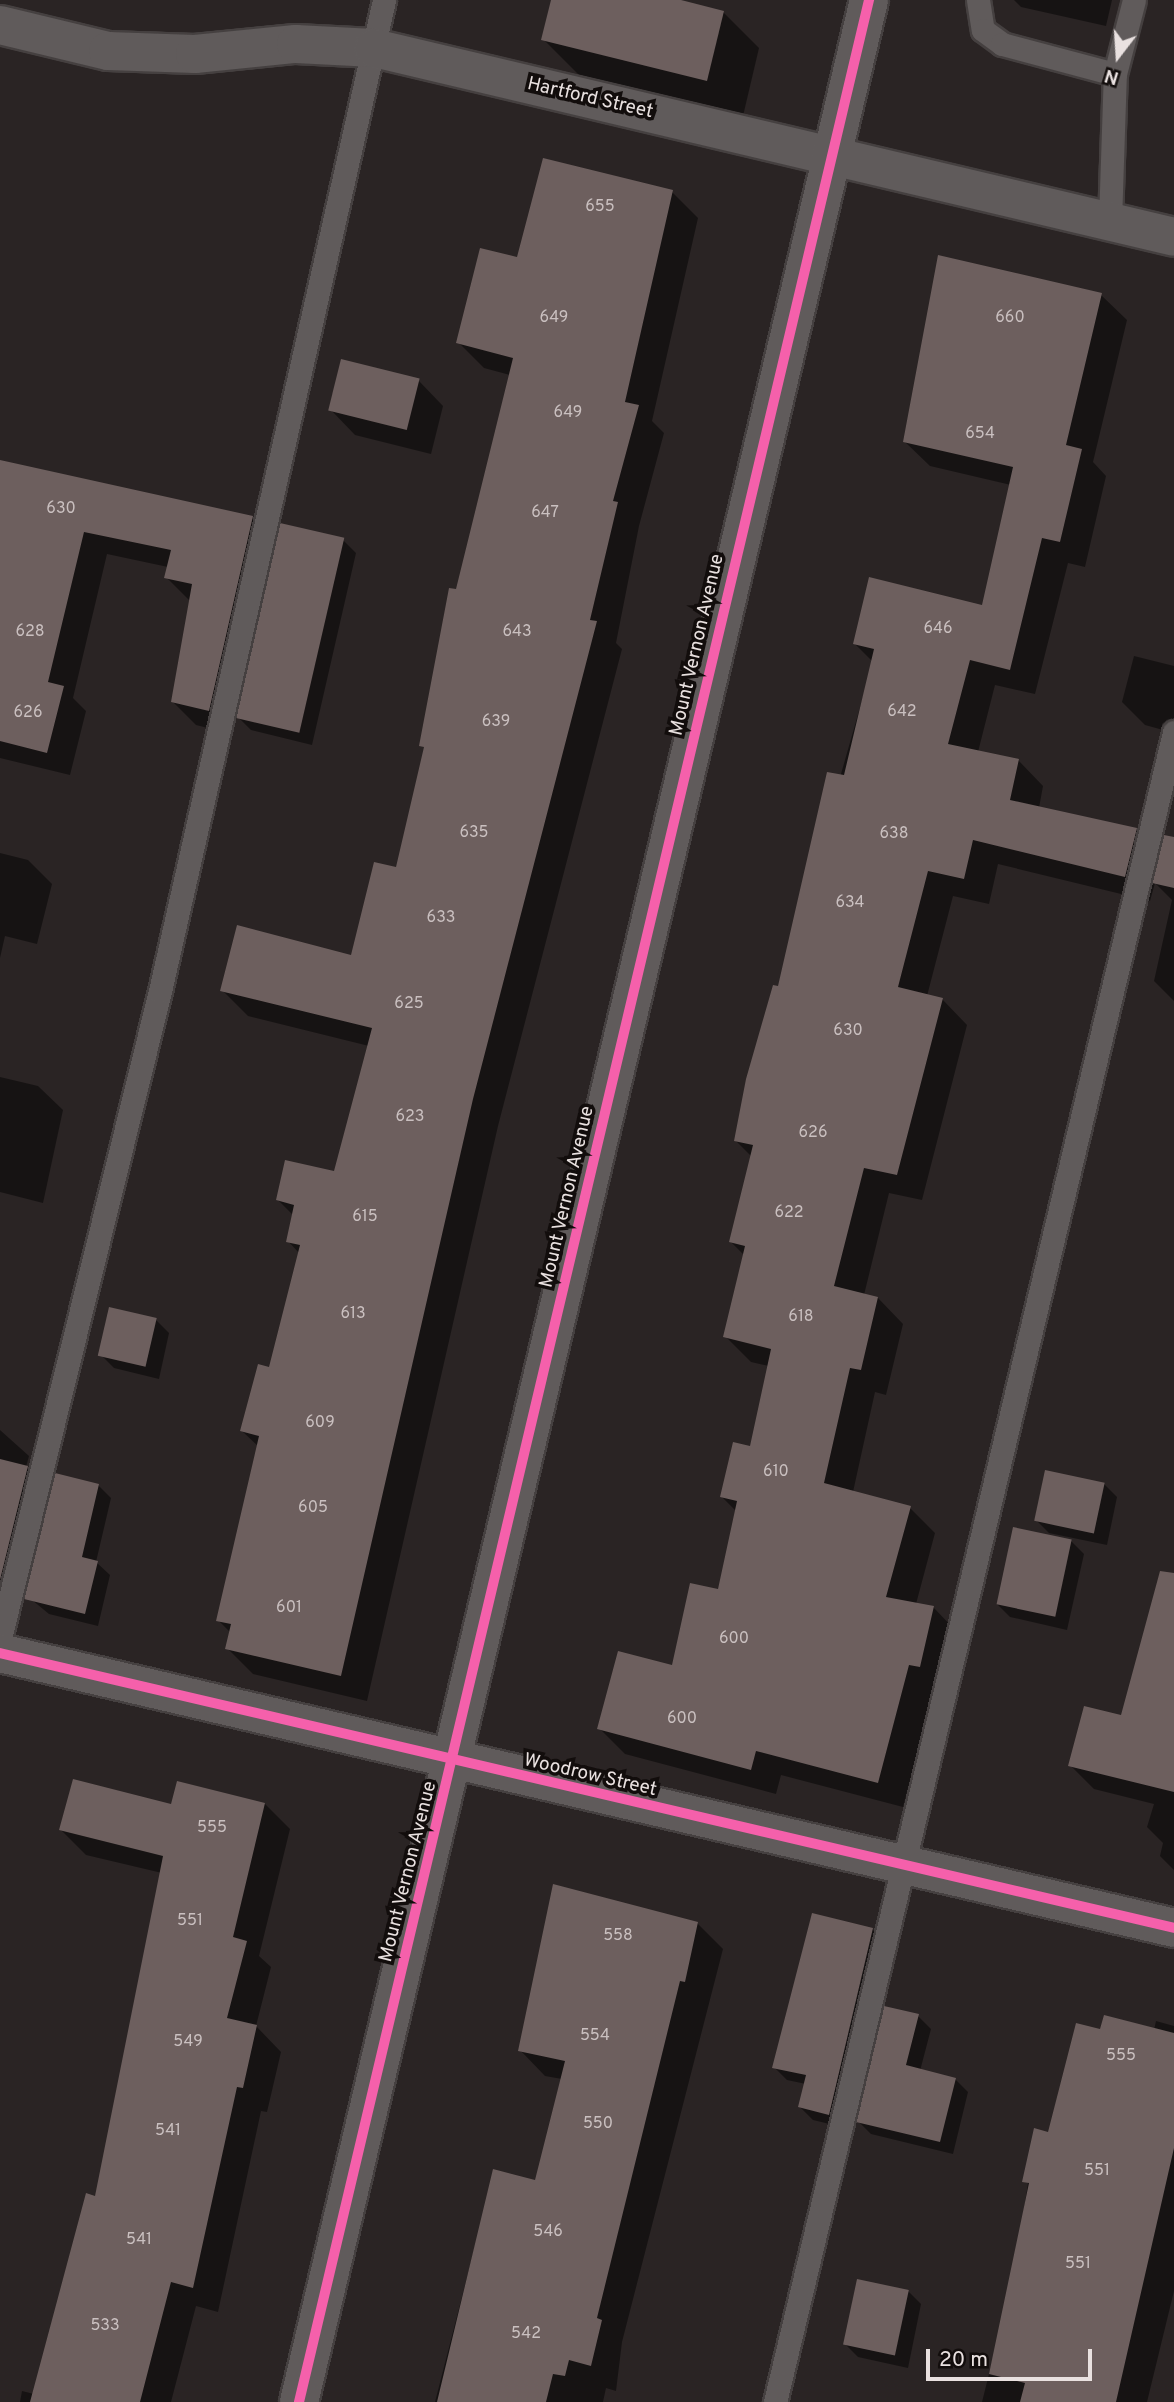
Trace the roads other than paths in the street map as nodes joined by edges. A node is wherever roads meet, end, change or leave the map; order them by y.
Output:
1 (384, 0) edge
2 (869, 0) edge
3 (978, 0) edge
4 (1134, 0) edge
5 (0, 25) edge
6 (374, 48) junction
7 (1115, 74) junction
8 (832, 156) junction
9 (1110, 221) junction
10 (1174, 237) edge
11 (1174, 732) edge
12 (0, 1638) edge
13 (0, 1653) edge
14 (453, 1763) junction
15 (905, 1866) junction
16 (1174, 1928) edge
17 (299, 2402) edge
18 (775, 2402) edge

1 - 6 lane
2 - 8 street, Mount Vernon Avenue
3 - 7 lane
4 - 7 lane
5 - 6 street, Hartford Street
6 - 8 street, Hartford Street
6 - 12 lane
7 - 9 lane
8 - 9 street, Hartford Street
8 - 14 street, Mount Vernon Avenue
9 - 10 street, Hartford Street
11 - 15 lane
13 - 14 street, Woodrow Street
14 - 15 street, Woodrow Street
14 - 17 street, Mount Vernon Avenue
15 - 16 street, Woodrow Street
15 - 18 lane

